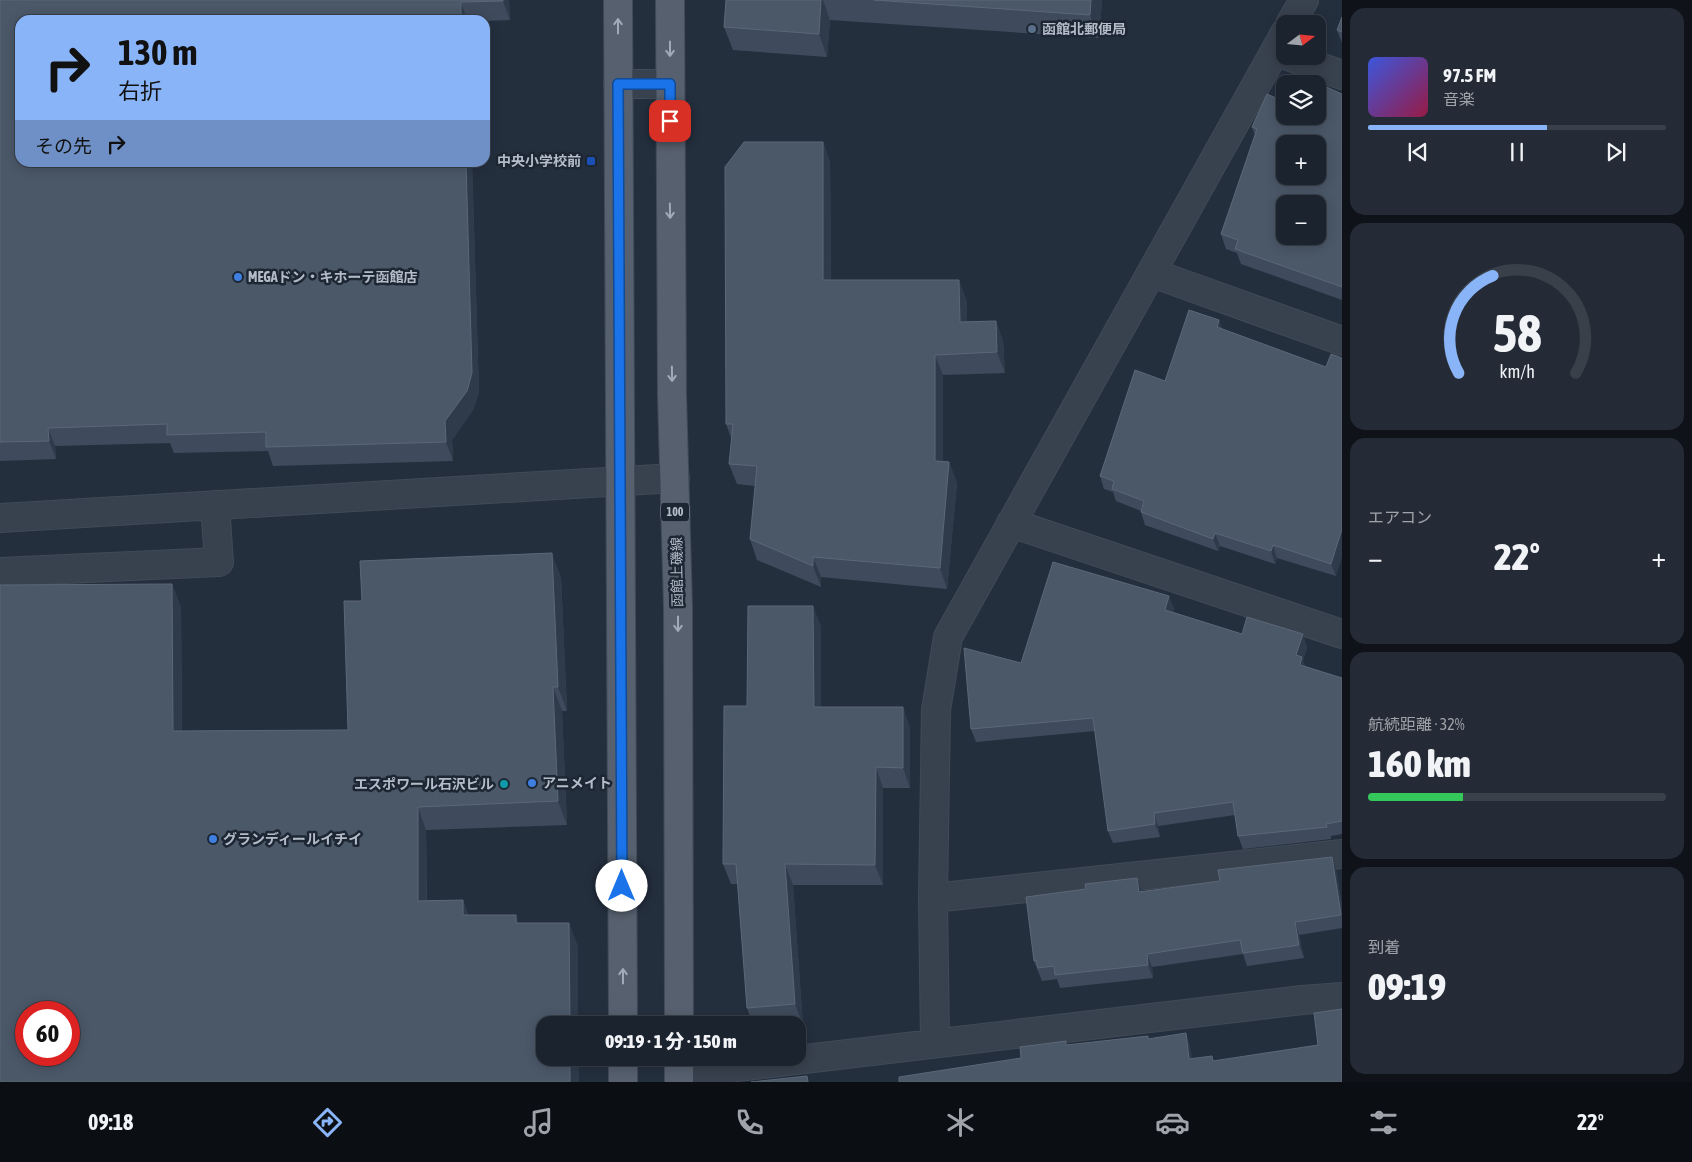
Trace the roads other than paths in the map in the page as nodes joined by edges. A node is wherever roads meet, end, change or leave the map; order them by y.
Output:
1 (618, 0) edge
2 (670, 0) edge
3 (1304, 0) edge
4 (1295, 15) edge
5 (1276, 61) edge
6 (1319, 65) edge
7 (1342, 75) edge
8 (618, 84) junction
9 (670, 84) junction
10 (1152, 273) junction
11 (1342, 341) edge
12 (675, 478) junction
13 (620, 481) junction
14 (216, 505) junction
15 (0, 518) edge
16 (1011, 523) junction
17 (0, 572) edge
18 (1342, 634) edge
19 (1342, 854) edge
20 (933, 898) junction
21 (1342, 997) edge
22 (623, 1016) edge
23 (679, 1016) edge
24 (935, 1043) junction
25 (623, 1066) edge
26 (679, 1071) edge
27 (624, 1082) edge

8 -> 1 main road
2 -> 9 main road, 函館上磯線 / 100
3 - 4 street
5 - 10 street
6 - 7 street
8 - 9 street
8 - 13 main road
9 -> 12 main road, 函館上磯線 / 100
10 - 11 street
10 - 16 street
12 - 13 street
12 -> 23 main road, 函館上磯線 / 100
13 - 14 street
22 -> 13 main road
14 - 15 street
14 - 17 street
16 - 18 street
16 - 20 street
19 - 20 street
20 - 24 street
21 - 24 street
24 - 26 street
25 - 27 main road

